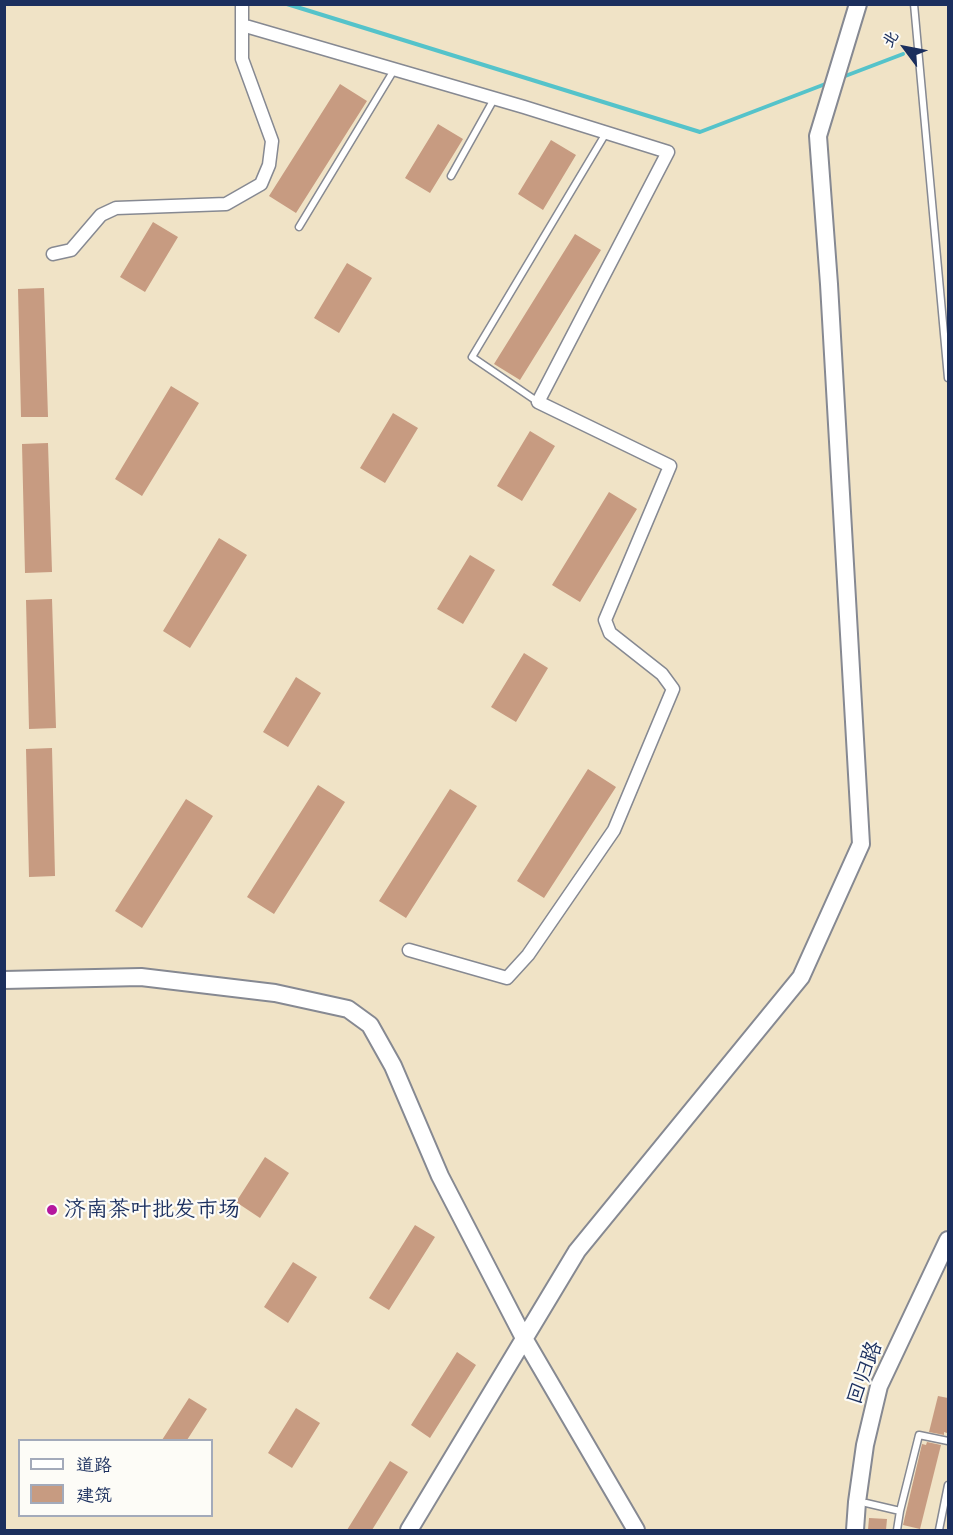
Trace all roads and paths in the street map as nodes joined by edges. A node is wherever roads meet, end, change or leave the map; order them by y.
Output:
1 (242, 4) edge
2 (858, 4) edge
3 (914, 4) edge
4 (242, 25) junction
5 (394, 69) junction
6 (495, 98) junction
7 (607, 133) junction
8 (451, 176) dead end
9 (299, 227) dead end
10 (53, 254) dead end
11 (948, 378) edge
12 (538, 402) junction
13 (409, 950) dead end
14 (4, 980) edge
15 (948, 1240) edge
16 (525, 1340) junction
17 (948, 1441) edge
18 (948, 1485) edge
19 (866, 1503) dead end
20 (900, 1511) junction
21 (409, 1530) edge
22 (636, 1530) edge
23 (855, 1530) edge
24 (897, 1530) edge
25 (939, 1530) edge

1 - 4 street
2 - 16 street
3 - 11 lane
4 - 5 street
4 - 10 street
5 - 6 street
5 - 9 lane
6 - 7 street
6 - 8 lane
7 - 12 lane
7 - 12 street
12 - 13 street
14 - 16 street
15 - 23 street, 回归路
16 - 21 street
16 - 22 street
17 - 20 lane
18 - 25 lane
19 - 20 lane
20 - 24 lane

